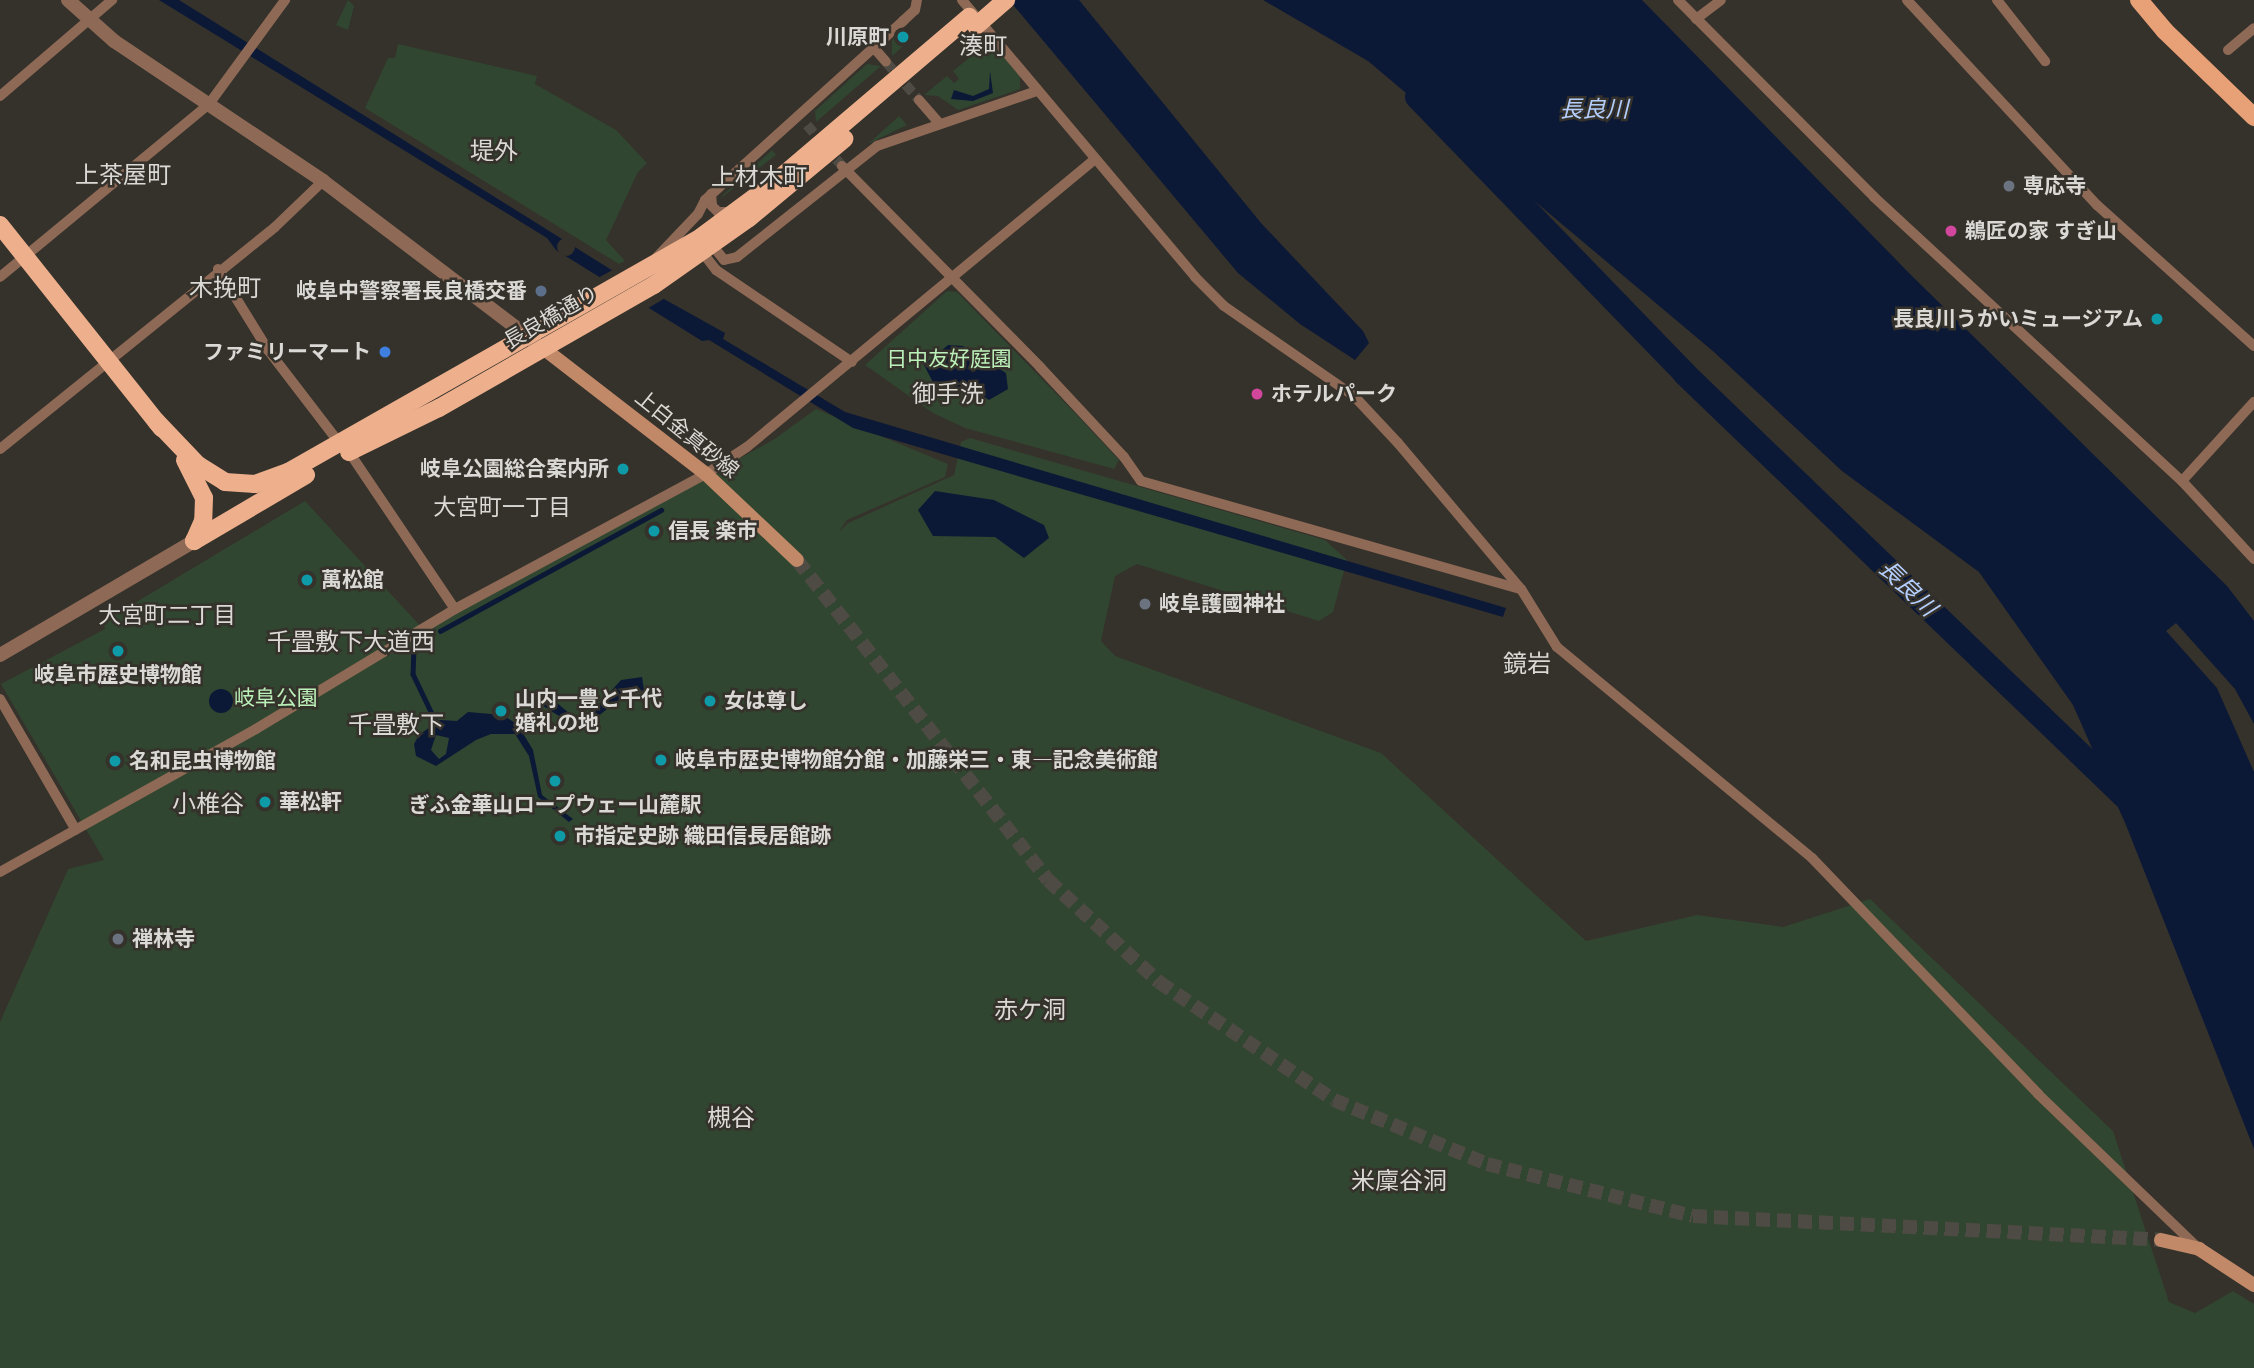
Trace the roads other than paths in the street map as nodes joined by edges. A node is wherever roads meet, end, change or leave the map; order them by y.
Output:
1 (68, 0) edge
2 (285, 0) edge
3 (917, 0) edge
4 (962, 0) edge
5 (989, 0) edge
6 (1006, 0) edge
7 (1678, 0) edge
8 (1720, 0) edge
9 (1907, 0) edge
10 (1997, 0) edge
11 (2139, 0) edge
12 (111, 1) edge
13 (1696, 19) junction
14 (88, 20) junction
15 (973, 21) junction
16 (2254, 28) edge
17 (874, 48) junction
18 (2228, 50) dead end
19 (2045, 61) dead end
20 (886, 62) tunnel mouth
21 (1037, 91) junction
22 (0, 96) edge
23 (919, 100) tunnel mouth
24 (209, 104) junction
25 (799, 116) junction
26 (2254, 117) edge
27 (939, 123) junction
28 (807, 125) tunnel mouth
29 (1095, 159) junction
30 (845, 168) junction
31 (323, 181) junction
32 (711, 194) junction
33 (736, 211) junction
34 (0, 225) edge
35 (707, 249) junction
36 (26, 257) junction
37 (219, 269) junction
38 (646, 276) junction
39 (0, 277) edge
40 (951, 279) junction
41 (537, 343) junction
42 (2254, 346) edge
43 (108, 361) junction
44 (850, 364) junction
45 (2254, 402) edge
46 (156, 421) junction
47 (345, 448) junction
48 (0, 449) edge
49 (706, 474) junction
50 (2182, 481) junction
51 (194, 541) junction
52 (2254, 559) edge
53 (797, 560) tunnel mouth
54 (1521, 589) junction
55 (455, 609) junction
56 (0, 655) edge
57 (0, 699) edge
58 (76, 830) junction
59 (0, 872) edge
60 (2161, 1240) tunnel mouth
61 (2199, 1250) junction
62 (2254, 1285) edge

1 - 14 street
2 - 24 street
3 - 17 street
4 - 21 street
5 - 15 highway, 長良橋通り
6 - 15 highway, 長良橋通り, bridge
7 - 13 street
8 - 13 street
9 - 42 street
10 - 19 street
11 - 26 main road
12 - 14 street
13 - 50 street
14 - 22 street
14 - 24 street
15 - 33 highway, 長良橋通り
15 - 35 highway, 長良橋通り
16 - 18 street
17 - 20 street
17 - 25 street
21 - 27 street
21 - 29 street
23 - 27 street
24 - 31 street
24 - 36 street
25 - 28 street
25 - 32 street
27 - 30 street
29 - 40 street
29 - 54 street
30 - 35 street
30 - 40 street
31 - 37 street
31 - 41 street
32 - 33 street
32 - 38 street
33 - 38 highway, 長良橋通り
34 - 36 highway, 長良橋通り
35 - 38 highway, 長良橋通り
35 - 44 street
36 - 39 street
36 - 43 highway, 長良橋通り
37 - 43 street
37 - 47 street
38 - 41 highway, 長良橋通り
40 - 44 street
40 - 54 street
41 - 47 highway, 長良橋通り
41 - 49 main road, 上白金真砂線
43 - 46 highway, 長良橋通り
43 - 48 street
44 - 49 street
45 - 50 street
46 - 47 highway, 長良橋通り
46 - 51 highway, 長良橋通り
47 - 51 highway, 長良橋通り
47 - 55 street
49 - 53 main road, 上白金真砂線
49 - 55 street
50 - 52 street
51 - 56 street
54 - 61 street
55 - 58 street
57 - 58 street
58 - 59 street
60 - 61 main road
61 - 62 main road

